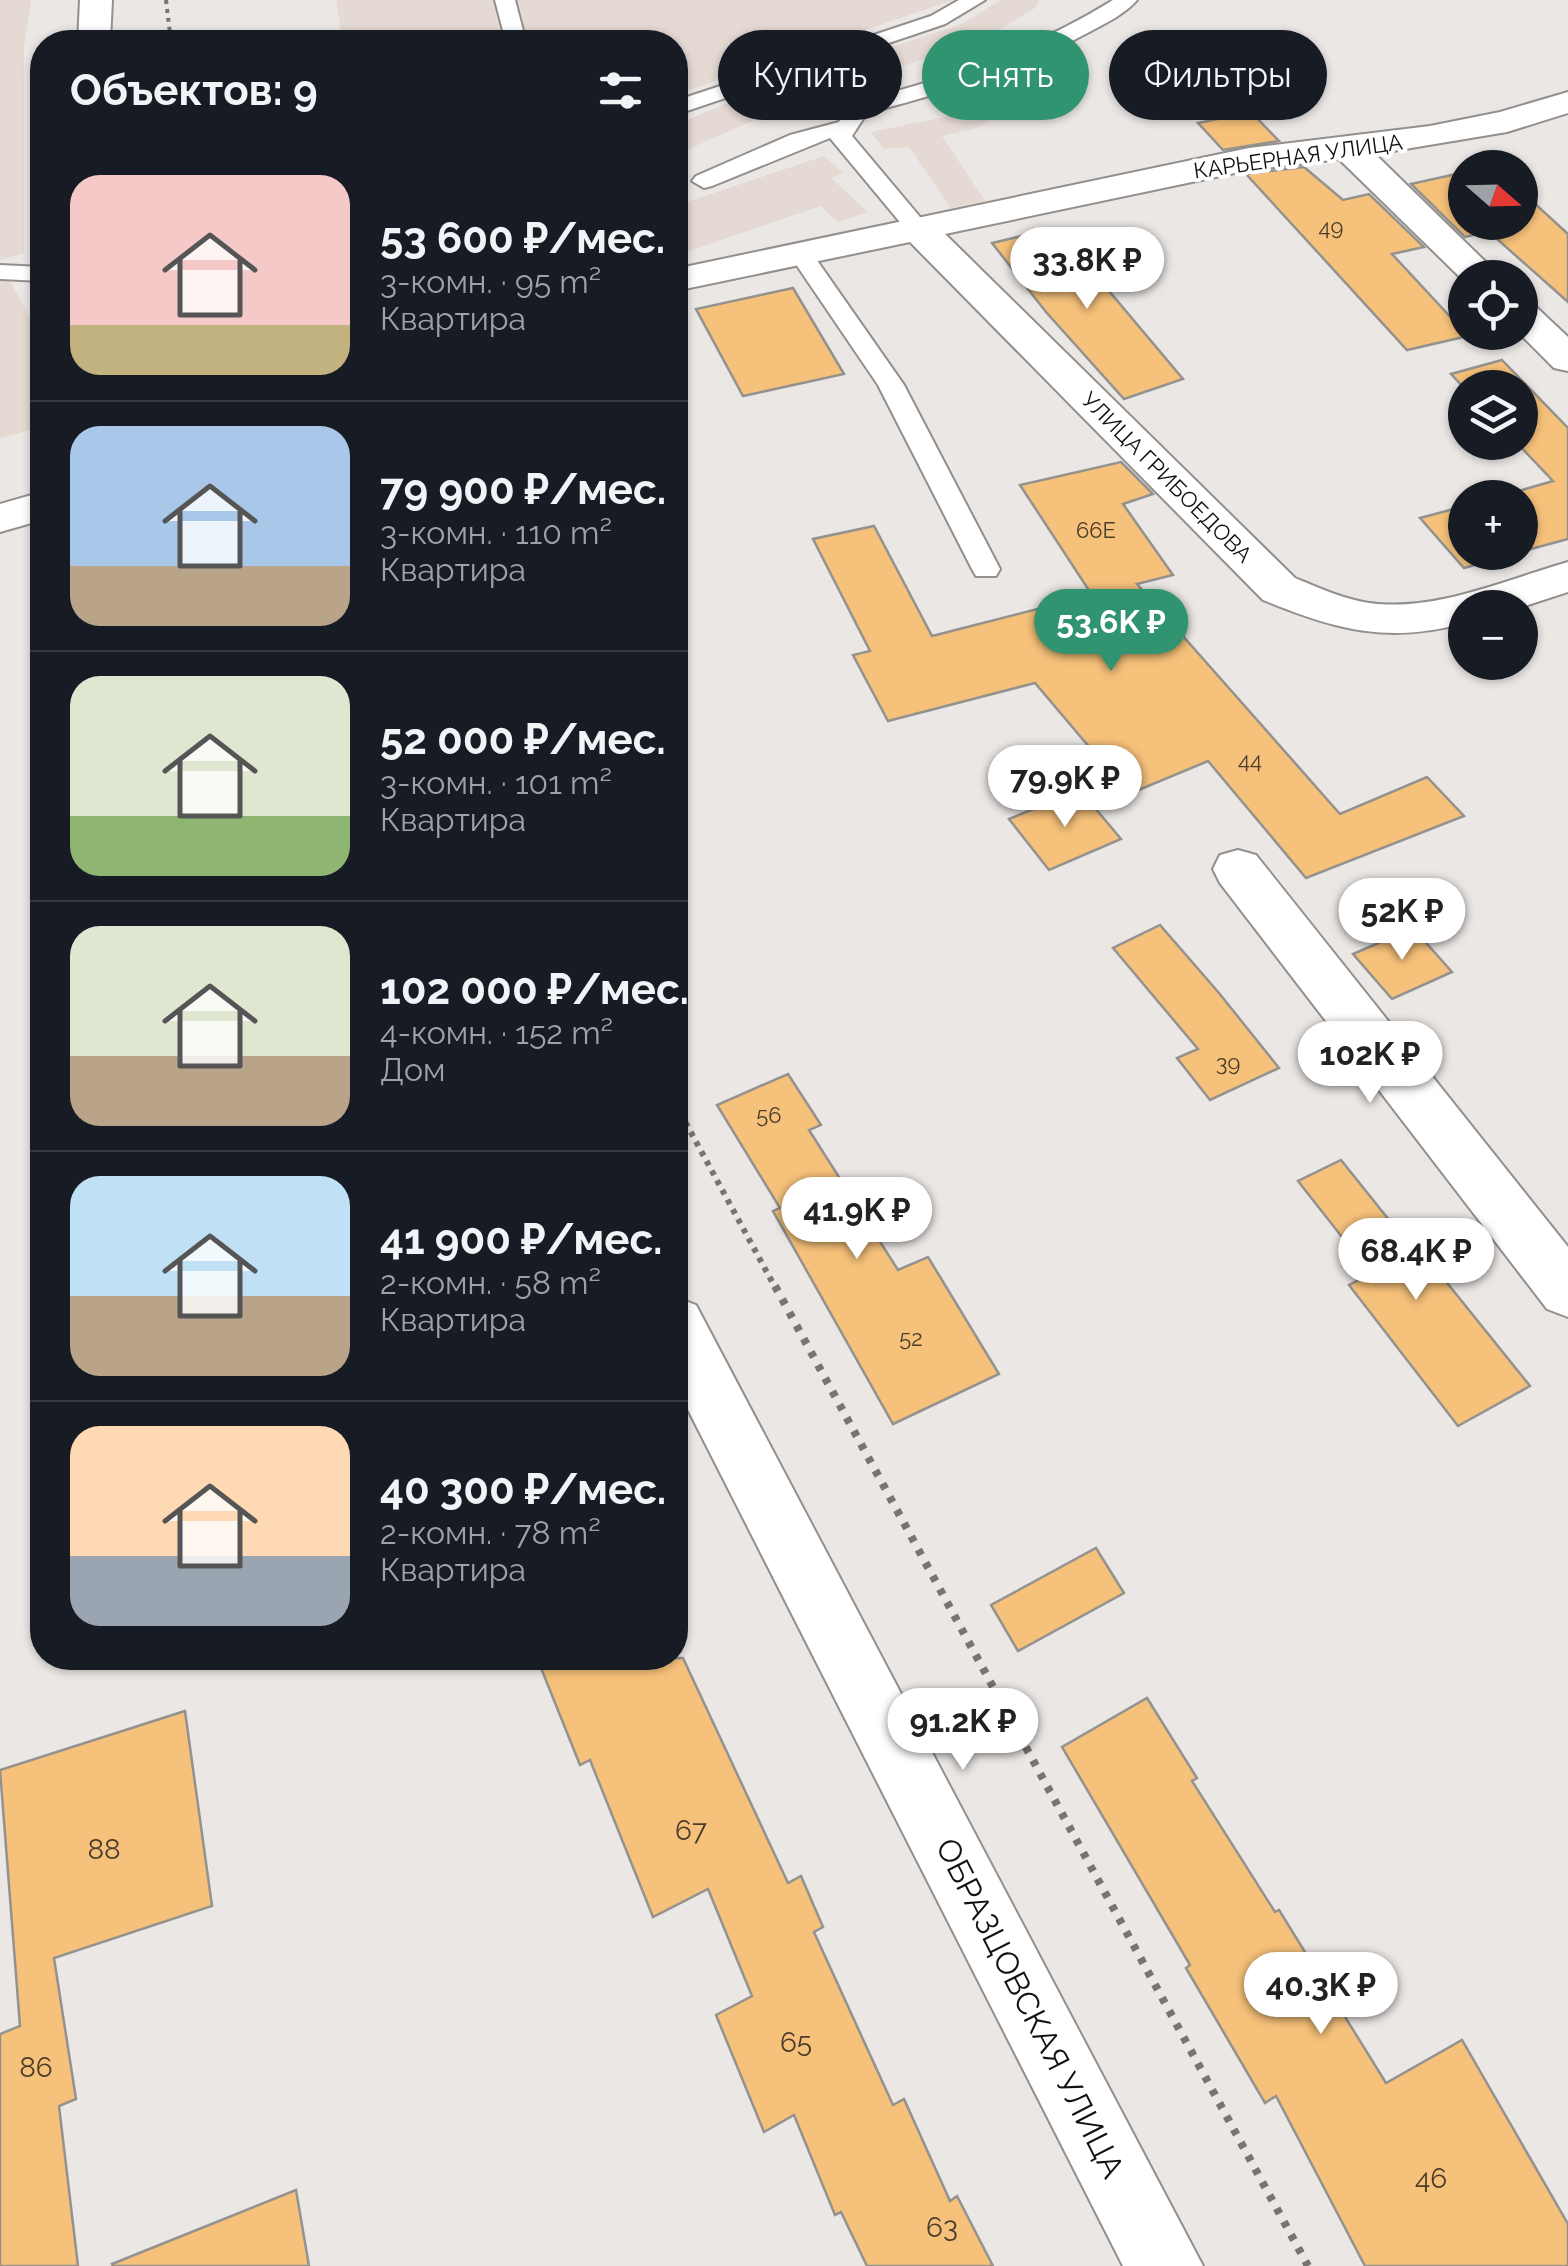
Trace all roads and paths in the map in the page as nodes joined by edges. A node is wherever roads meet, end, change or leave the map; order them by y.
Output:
1 (96, 0) edge
2 (166, 0) edge
3 (506, 0) edge
4 (975, 0) edge
5 (1127, 0) edge
6 (95, 30) edge
7 (170, 30) edge
8 (513, 30) edge
9 (1568, 102) edge
10 (688, 104) edge
11 (848, 126) junction
12 (1350, 150) junction
13 (704, 181) dead end
14 (917, 228) junction
15 (801, 254) junction
16 (1464, 260) edge
17 (0, 272) edge
18 (30, 273) edge
19 (688, 277) edge
20 (1538, 330) edge
21 (1568, 359) edge
22 (30, 509) edge
23 (0, 518) edge
24 (986, 569) dead end
25 (1568, 577) edge
26 (1525, 590) edge
27 (1448, 613) edge
28 (1238, 869) dead end
29 (688, 1127) edge
30 (1568, 1290) edge
31 (688, 1349) edge
32 (1164, 2266) edge
33 (1308, 2266) edge

1 - 6 street
2 - 7 path
3 - 8 lane
4 - 10 lane
5 - 11 lane
9 - 12 street, КАРЬЕРНАЯ УЛИЦА
11 - 13 lane
11 - 14 lane
12 - 14 street, КАРЬЕРНАЯ УЛИЦА
12 - 16 street
14 - 15 street, КАРЬЕРНАЯ УЛИЦА
14 - 27 street, УЛИЦА ГРИБОЕДОВА
15 - 19 street, КАРЬЕРНАЯ УЛИЦА
15 - 24 lane
17 - 18 lane
20 - 21 street
22 - 23 street
25 - 26 street, УЛИЦА ГРИБОЕДОВА
28 - 30 street
29 - 33 path
31 - 32 street, ОБРАЗЦОВСКАЯ УЛИЦА

